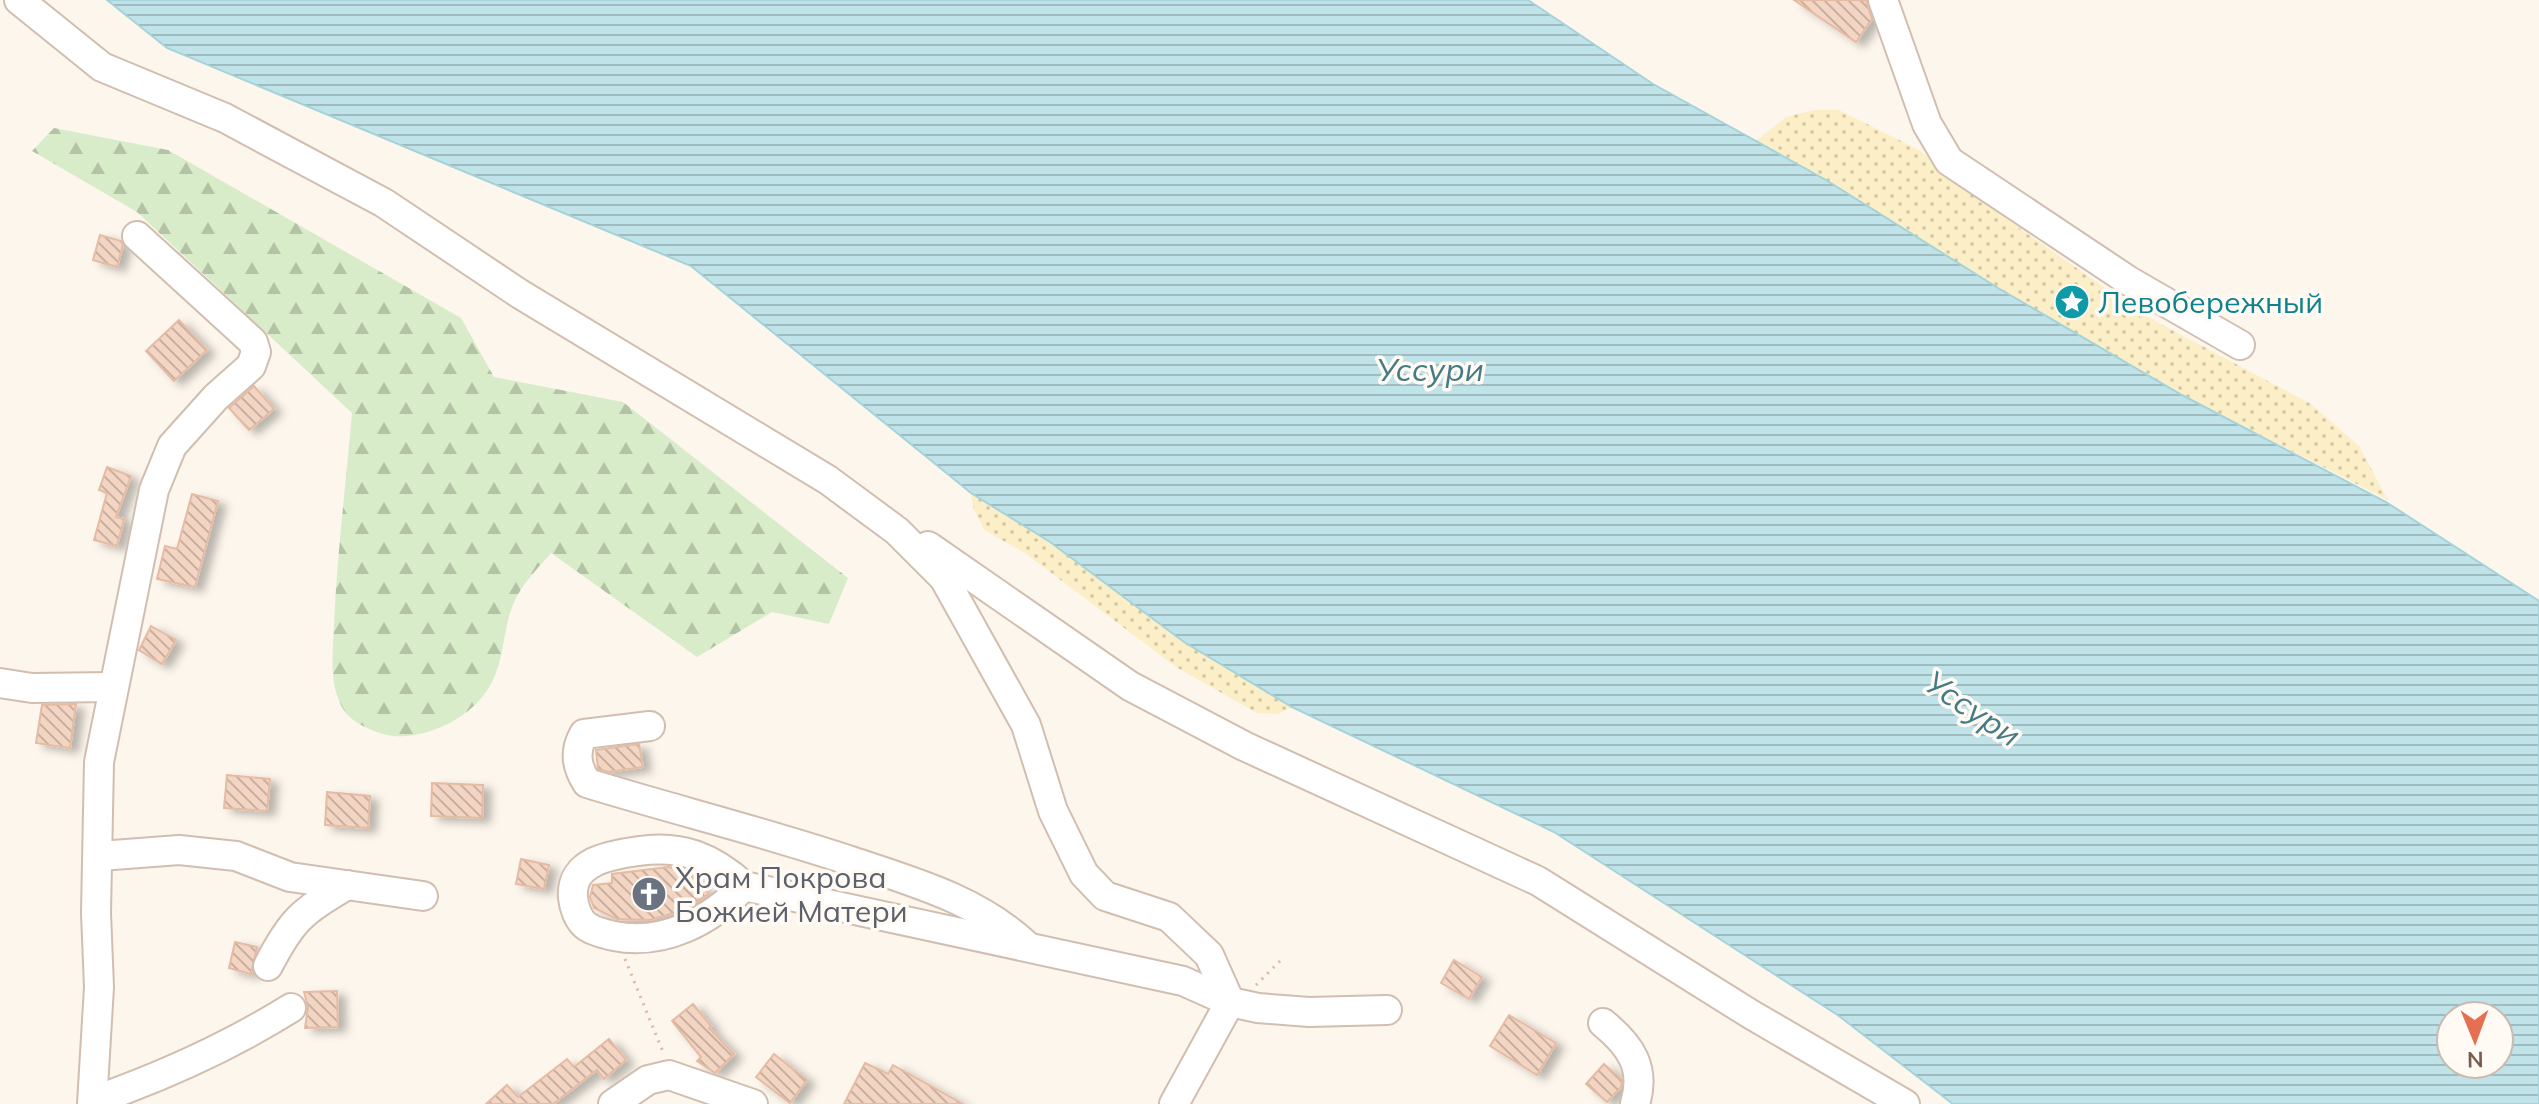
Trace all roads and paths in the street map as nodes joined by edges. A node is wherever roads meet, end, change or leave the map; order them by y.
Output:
1 (19, 0) edge
2 (1883, 0) edge
3 (137, 236) dead end
4 (2240, 345) dead end
5 (897, 531) junction
6 (0, 683) edge
7 (113, 687) junction
8 (650, 726) dead end
9 (100, 856) junction
10 (347, 885) junction
11 (744, 886) junction
12 (423, 896) dead end
13 (1029, 947) junction
14 (622, 952) dead end
15 (1282, 959) dead end
16 (268, 966) dead end
17 (1261, 981) dead end
18 (1230, 1002) junction
19 (291, 1008) dead end
20 (1387, 1010) dead end
21 (1603, 1023) dead end
22 (664, 1054) dead end
23 (93, 1102) edge
24 (613, 1104) edge
25 (753, 1104) edge
26 (1174, 1104) edge
27 (1635, 1104) edge
28 (1905, 1104) edge

1 - 5 lane
2 - 4 lane
3 - 7 lane
5 - 18 lane
5 - 28 lane
6 - 7 lane
7 - 9 lane
8 - 13 lane
9 - 10 lane
9 - 23 lane
10 - 12 lane
10 - 16 lane
11 - 11 lane
11 - 13 lane
13 - 18 lane
14 - 22 path
15 - 17 path
18 - 20 lane
18 - 26 lane
19 - 23 lane
21 - 27 lane
24 - 25 lane

